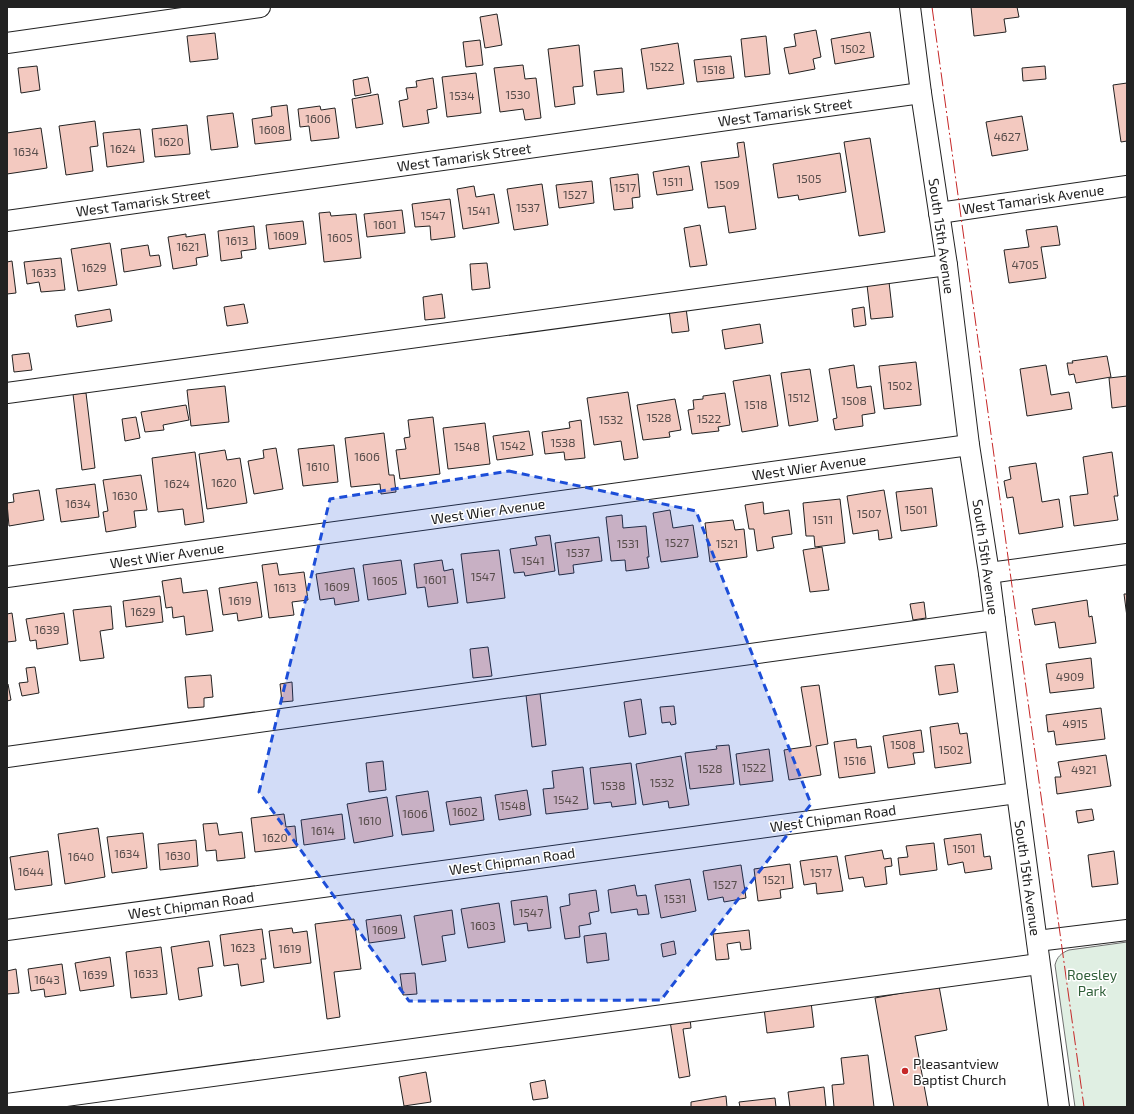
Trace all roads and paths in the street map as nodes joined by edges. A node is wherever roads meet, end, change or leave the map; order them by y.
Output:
1 (260, 7) edge
2 (910, 7) edge
3 (7, 44) edge
4 (921, 93) junction
5 (1127, 186) edge
6 (939, 213) junction
7 (7, 221) edge
8 (947, 265) junction
9 (7, 393) edge
10 (969, 445) junction
11 (1127, 554) edge
12 (989, 573) junction
13 (7, 577) edge
14 (995, 620) junction
15 (7, 757) edge
16 (1017, 793) junction
17 (7, 930) edge
18 (1127, 930) edge
19 (1037, 942) junction
20 (1039, 964) junction
21 (7, 1104) edge
22 (1059, 1107) edge

1 - 3 street
2 - 4 street, South 15th Avenue
4 - 6 street, South 15th Avenue
4 - 7 street, West Tamarisk Street
5 - 6 street, West Tamarisk Avenue
6 - 8 street, South 15th Avenue
8 - 9 street
8 - 10 street, South 15th Avenue
10 - 12 street, South 15th Avenue
10 - 13 street, West Wier Avenue
11 - 12 street
12 - 14 street, South 15th Avenue
14 - 15 street
14 - 16 street, South 15th Avenue
16 - 17 street, West Chipman Road
16 - 19 street, South 15th Avenue
18 - 19 street
19 - 20 street, South 15th Avenue
20 - 21 street
20 - 22 street, South 15th Avenue

